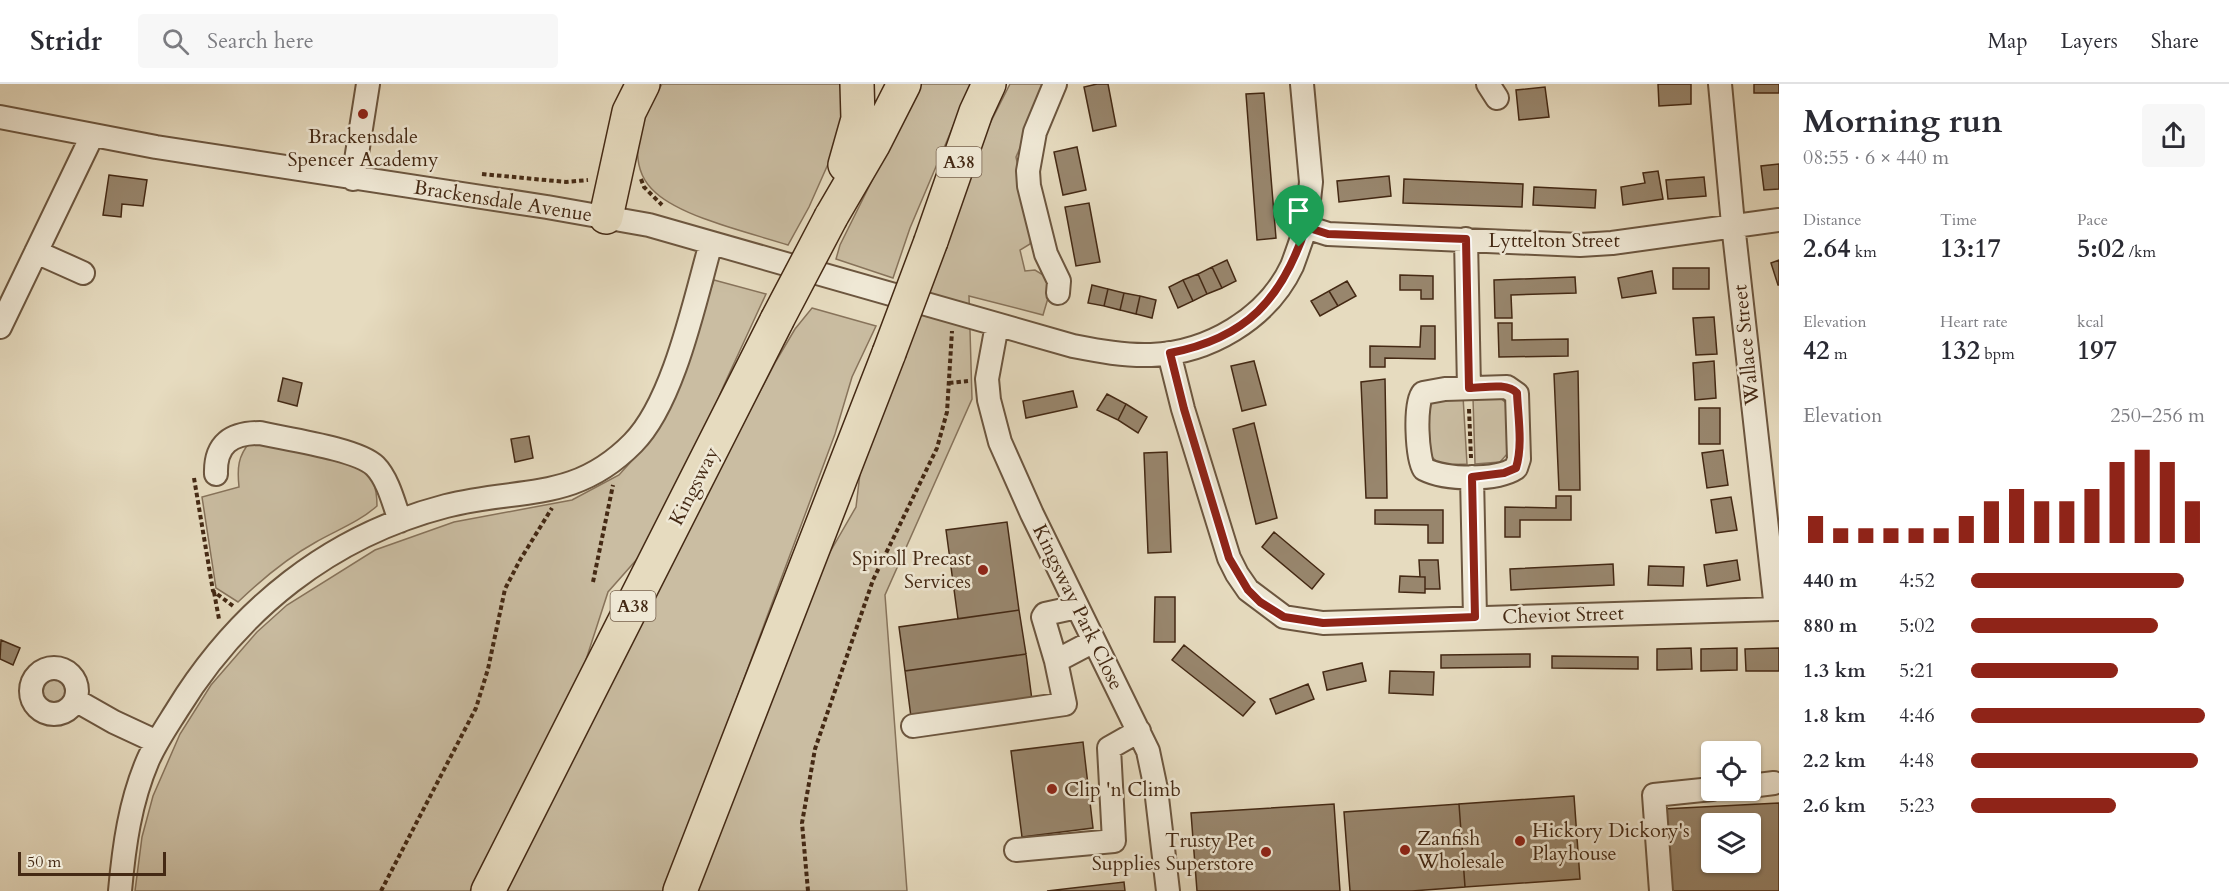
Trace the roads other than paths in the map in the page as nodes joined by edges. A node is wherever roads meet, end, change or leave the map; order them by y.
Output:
1 (368, 84) edge
2 (643, 84) edge
3 (857, 84) edge
4 (904, 84) edge
5 (989, 84) edge
6 (1056, 84) edge
7 (1302, 84) edge
8 (1720, 84) edge
9 (0, 117) edge
10 (92, 136) junction
11 (353, 179) junction
12 (832, 214) junction
13 (606, 217) junction
14 (1779, 220) edge
15 (1732, 225) junction
16 (1306, 227) junction
17 (1466, 239) junction
18 (711, 243) junction
19 (36, 252) junction
20 (83, 273) dead end
21 (1058, 292) dead end
22 (997, 325) junction
23 (0, 327) edge
24 (1170, 353) junction
25 (1469, 388) junction
26 (216, 474) road end
27 (1472, 477) junction
28 (400, 521) junction
29 (1077, 607) junction
30 (1777, 609) edge
31 (1475, 617) junction
32 (1094, 641) junction
33 (1056, 661) junction
34 (77, 700) dead end
35 (913, 726) dead end
36 (1139, 731) junction
37 (157, 742) junction
38 (1774, 783) dead end
39 (1761, 785) edge
40 (1701, 790) edge
41 (1016, 850) dead end
42 (120, 891) edge
43 (488, 891) edge
44 (680, 891) edge
45 (1168, 891) edge
46 (1661, 891) edge

1 - 11 street
2 - 13 highway
3 - 12 highway
4 - 12 highway, Kingsway / A38
5 - 44 highway, A38, bridge
6 - 21 street
7 - 16 street
8 - 15 street, Wallace Street
9 - 10 street, Brackensdale Avenue
10 - 11 street, Brackensdale Avenue
10 - 19 street
11 - 13 street, Brackensdale Avenue
12 - 43 highway, Kingsway / A38, bridge
13 - 18 street, Brackensdale Avenue
14 - 15 street, Lyttelton Street
15 - 17 street, Lyttelton Street
15 - 30 street, Wallace Street
16 - 17 street, Lyttelton Street
16 - 24 street
17 - 25 street
18 - 22 street, Brackensdale Avenue
18 - 28 street
19 - 20 street
19 - 23 street
22 - 24 street
22 - 29 street, Kingsway Park Close
24 - 31 street, Cheviot Street
25 - 27 street
25 - 27 street
26 - 28 street
27 - 31 street
28 - 37 street
29 - 32 street, Kingsway Park Close
29 - 33 street
30 - 31 street, Cheviot Street
32 - 33 street
32 - 36 street, Kingsway Park Close
33 - 35 street
34 - 37 street
36 - 41 street
36 - 45 street, Kingsway Park Close
37 - 42 street
38 - 39 street
40 - 46 street

